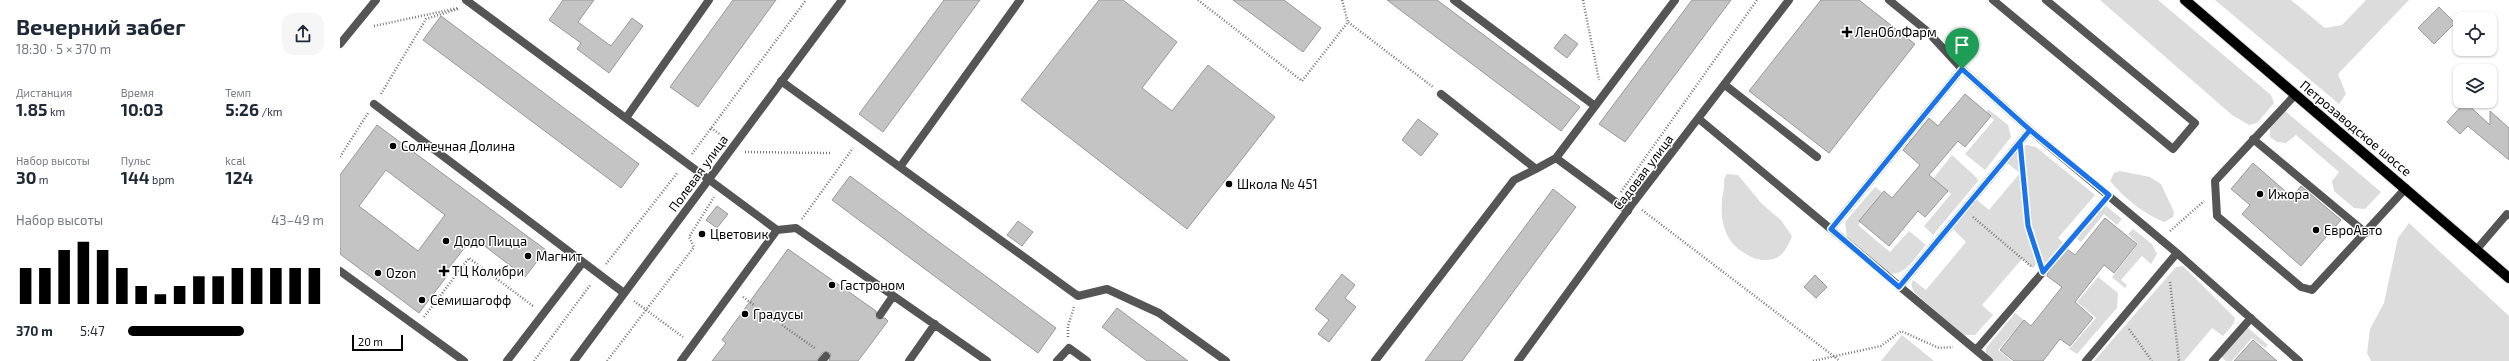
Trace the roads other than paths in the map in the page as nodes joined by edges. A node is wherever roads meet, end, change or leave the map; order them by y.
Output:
1 (376, 0) edge
2 (709, 0) edge
3 (842, 0) edge
4 (1020, 0) edge
5 (1454, 0) edge
6 (1675, 0) edge
7 (1789, 0) edge
8 (1889, 0) edge
9 (1993, 0) edge
10 (2046, 0) edge
11 (2185, 0) edge
12 (470, 2) edge
13 (340, 44) edge
14 (1962, 69) junction
15 (781, 82) junction
16 (1725, 85) junction
17 (1441, 94) road end
18 (2295, 95) junction
19 (374, 104) road end
20 (1595, 106) junction
21 (626, 118) junction
22 (1699, 119) junction
23 (2030, 130) junction
24 (2253, 139) junction
25 (1817, 157) dead end
26 (1556, 158) junction
27 (900, 167) junction
28 (1536, 169) junction
29 (709, 179) junction
30 (2406, 188) junction
31 (1628, 211) junction
32 (2509, 215) edge
33 (1831, 229) junction
34 (777, 230) junction
35 (2366, 233) junction
36 (2477, 249) junction
37 (2177, 253) junction
38 (583, 262) junction
39 (340, 271) edge
40 (2042, 273) road end
41 (2509, 278) edge
42 (1899, 287) junction
43 (624, 293) junction
44 (893, 296) junction
45 (880, 314) dead end
46 (2251, 318) junction
47 (936, 324) junction
48 (1976, 350) junction
49 (464, 361) edge
50 (508, 361) edge
51 (574, 361) edge
52 (681, 361) edge
53 (909, 361) edge
54 (987, 361) edge
55 (1057, 361) edge
56 (1087, 361) edge
57 (1226, 361) edge
58 (1375, 361) edge
59 (1518, 361) edge
60 (1988, 361) edge
61 (2086, 361) edge
62 (2213, 361) edge
63 (2299, 361) edge

1 - 13 street
2 - 21 street
3 - 15 street, Полевая улица
4 - 27 street
5 - 20 street
6 - 20 street
7 - 16 street, Садовая улица
8 - 14 street
9 - 10 street
11 - 18 main road, Петрозаводское шоссе
12 - 21 street
14 - 23 street
14 - 33 street
15 - 27 street
15 - 29 street, Полевая улица
16 - 22 street, Садовая улица
16 - 25 street
17 - 28 street
18 - 24 street
18 - 30 main road, Петрозаводское шоссе
19 - 38 street
20 - 26 street
21 - 29 street
22 - 31 street, Садовая улица
22 - 33 street
23 - 37 street
23 - 42 street
24 - 35 street
24 - 35 street
26 - 28 street
26 - 31 street
27 - 57 street
28 - 58 street
29 - 34 street
29 - 43 street, Полевая улица
30 - 35 street
30 - 36 main road, Петрозаводское шоссе
31 - 59 street, Садовая улица
32 - 36 street
33 - 42 street
34 - 44 street
34 - 52 street
36 - 41 main road, Петрозаводское шоссе
37 - 46 street
37 - 61 street
38 - 43 street
38 - 50 street
39 - 49 street
40 - 48 street
42 - 48 street
43 - 51 street, Полевая улица
44 - 45 street
44 - 47 street
46 - 62 street
46 - 63 street
47 - 53 street
47 - 54 street
48 - 60 street
55 - 56 street

